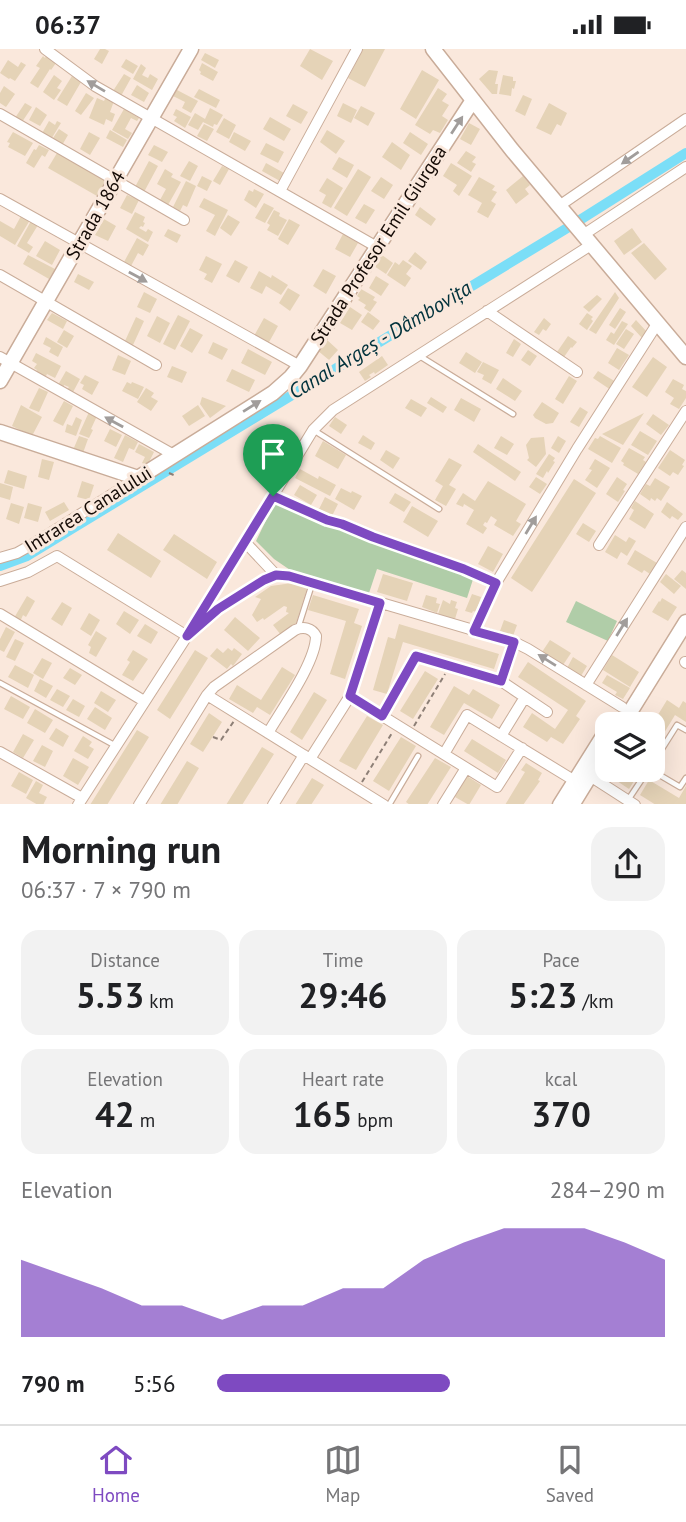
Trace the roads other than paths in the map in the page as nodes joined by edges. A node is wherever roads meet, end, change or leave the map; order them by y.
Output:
1 (45, 49) edge
2 (191, 49) edge
3 (356, 49) edge
4 (433, 49) edge
5 (473, 100) junction
6 (0, 114) edge
7 (152, 117) junction
8 (686, 119) edge
9 (686, 167) edge
10 (115, 180) junction
11 (280, 191) junction
12 (0, 199) edge
13 (559, 206) junction
14 (184, 220) dead end
15 (587, 240) junction
16 (79, 244) junction
17 (377, 247) junction
18 (0, 275) edge
19 (45, 301) junction
20 (487, 311) junction
21 (657, 324) junction
22 (418, 355) junction
23 (686, 357) edge
24 (5, 360) edge
25 (156, 365) dead end
26 (300, 366) junction
27 (577, 372) dead end
28 (0, 381) edge
29 (686, 411) edge
30 (513, 414) dead end
31 (313, 430) junction
32 (0, 432) edge
33 (174, 455) junction
34 (138, 478) junction
35 (273, 496) junction
36 (439, 509) dead end
37 (686, 527) edge
38 (245, 542) junction
39 (598, 545) dead end
40 (0, 558) edge
41 (276, 575) junction
42 (0, 581) edge
43 (312, 583) junction
44 (496, 583) junction
45 (380, 603) junction
46 (0, 614) edge
47 (686, 622) edge
48 (299, 628) junction
49 (474, 631) junction
50 (187, 636) junction
51 (514, 642) junction
52 (501, 681) junction
53 (0, 683) edge
54 (586, 685) junction
55 (207, 695) junction
56 (350, 696) junction
57 (526, 697) junction
58 (144, 701) junction
59 (547, 712) dead end
60 (621, 712) edge
61 (625, 712) edge
62 (382, 716) junction
63 (686, 730) edge
64 (268, 733) junction
65 (502, 736) junction
66 (665, 744) edge
67 (116, 746) junction
68 (522, 748) junction
69 (595, 749) edge
70 (0, 752) edge
71 (444, 754) junction
72 (307, 757) junction
73 (418, 757) dead end
74 (466, 768) junction
75 (595, 768) edge
76 (590, 776) junction
77 (665, 778) edge
78 (686, 778) edge
79 (575, 781) junction
80 (643, 782) edge
81 (80, 801) edge
82 (632, 802) edge
83 (139, 804) edge
84 (273, 804) edge
85 (387, 804) edge
86 (443, 804) edge
87 (561, 804) edge
88 (572, 804) edge

7 -> 1 street
2 - 7 street, Strada 1864
3 - 11 street
4 - 5 street
5 - 13 street
17 -> 5 street, Strada Profesor Emil Giurgea
6 - 10 street
7 - 10 street, Strada 1864
7 - 11 street
8 -> 13 street
9 - 15 street
10 - 14 street
10 - 16 street, Strada 1864
11 - 17 street
12 - 16 street
13 - 15 street
15 - 20 street
15 - 21 street
16 - 19 street, Strada 1864
16 -> 26 street
17 - 26 street, Strada Profesor Emil Giurgea
18 - 19 street
19 - 24 street, Strada 1864
19 - 25 street
20 - 22 street
20 - 27 street
21 - 23 street
44 -> 21 street
22 - 30 lane
22 - 31 street
24 - 28 street, Strada 1864
33 -> 24 street
33 -> 26 street, Strada Profesor Emil Giurgea
29 - 39 street
31 - 35 street
31 - 36 lane
32 - 34 street
33 - 34 street, Intrarea Canalului
34 - 40 street, Intrarea Canalului
35 - 38 street
35 - 44 street
54 -> 37 street
38 - 41 street
38 - 50 street
41 - 43 street
41 - 50 street
42 - 50 street
43 - 45 street
43 - 48 lane
44 - 49 street
45 - 49 street
45 - 56 street
46 - 58 street
47 - 61 street
48 - 55 street
48 - 64 street
49 - 51 street
50 - 58 street
51 - 52 street
54 -> 51 street
52 - 57 street
52 - 62 street
53 - 67 lane
54 - 60 street
55 - 64 street
55 - 83 street
56 - 62 street
56 - 72 street
57 - 59 street
57 - 65 street
58 - 67 street
62 - 71 street
63 - 66 lane
64 - 72 street
65 - 68 street
65 - 71 street
67 - 81 street
68 - 74 street
68 - 79 street
69 - 79 street
70 - 81 street
71 - 74 street
72 - 84 street
72 - 85 street
73 - 85 lane
74 - 86 street
75 - 76 street
76 - 79 street
76 - 82 street
76 - 88 street
77 - 78 lane
79 - 87 street
80 - 82 lane

